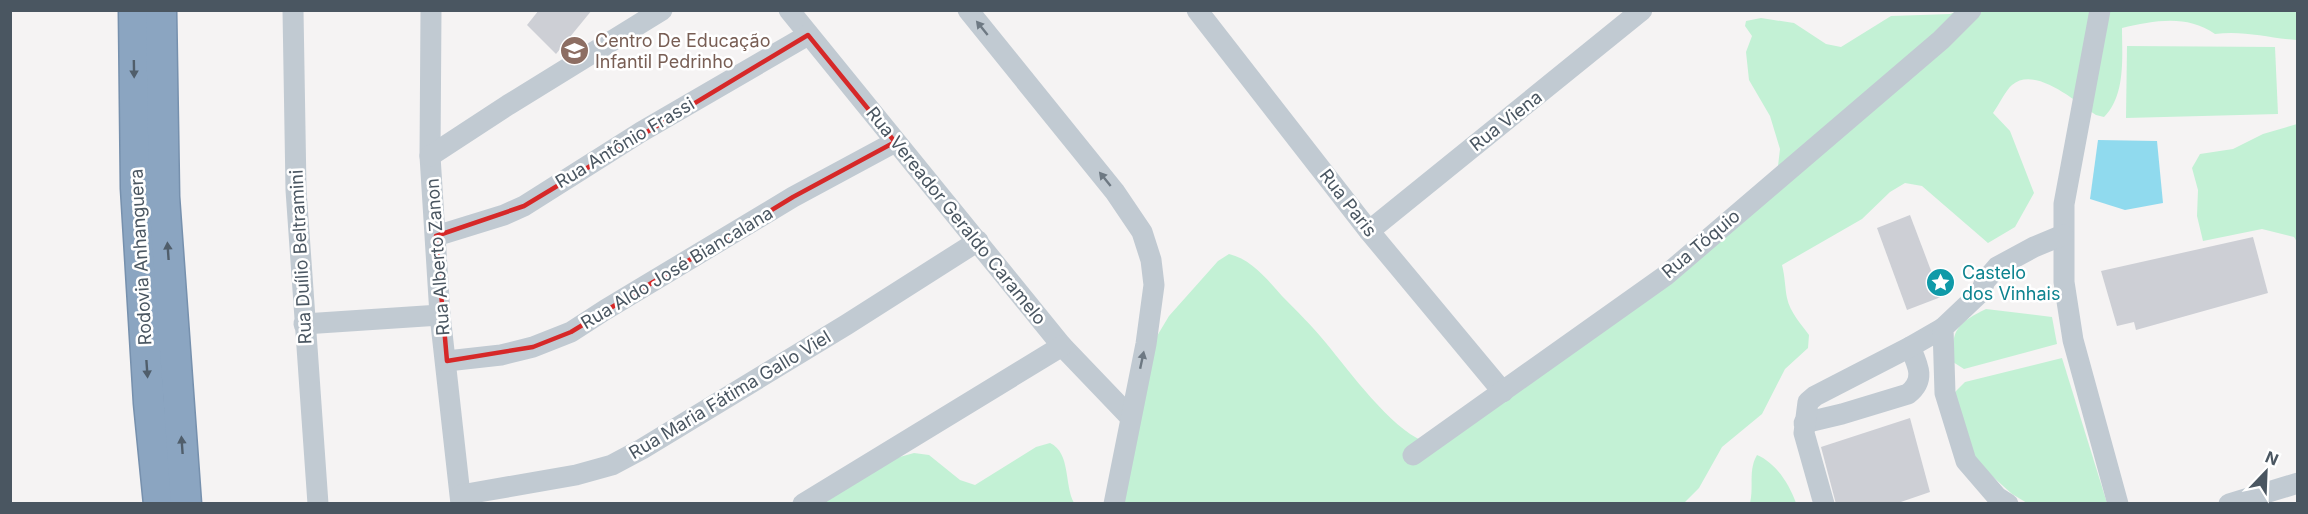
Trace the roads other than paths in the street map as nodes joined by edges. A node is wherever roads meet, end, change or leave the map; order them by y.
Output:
1 (134, 10) edge
2 (161, 10) edge
3 (293, 10) edge
4 (431, 10) edge
5 (662, 10) edge
6 (789, 10) edge
7 (968, 10) edge
8 (1197, 10) edge
9 (1642, 10) edge
10 (1971, 10) edge
11 (2100, 10) edge
12 (808, 35) junction
13 (895, 142) junction
14 (430, 156) junction
15 (1369, 231) junction
16 (2063, 235) junction
17 (436, 236) junction
18 (978, 241) junction
19 (440, 315) junction
20 (304, 324) junction
21 (1943, 328) junction
22 (1062, 346) junction
23 (1910, 347) junction
24 (447, 361) junction
25 (1503, 392) junction
26 (1130, 417) junction
27 (1804, 423) junction
28 (1413, 455) dead end
29 (2298, 483) edge
30 (461, 499) edge
31 (159, 504) edge
32 (186, 504) edge
33 (318, 504) edge
34 (803, 504) edge
35 (1114, 504) edge
36 (1824, 504) edge
37 (2008, 504) edge
38 (2118, 504) edge
39 (2229, 504) edge

1 -> 31 highway, Rodovia Anhanguera
32 -> 2 highway, Rodovia Anhanguera
3 - 20 street, Rua Duílio Beltramini
4 - 14 street, Rua Alberto Zanon
5 - 14 street
6 - 12 street, Rua Vereador Geraldo Caramelo
26 -> 7 street
8 - 15 street, Rua Paris
9 - 15 street, Rua Viena
10 - 25 street, Rua Tóquio
11 - 16 street
12 - 13 street, Rua Vereador Geraldo Caramelo
12 - 17 street, Rua Antônio Frassi
13 - 18 street, Rua Vereador Geraldo Caramelo
13 - 24 street, Rua Aldo José Biancalana
14 - 17 street, Rua Alberto Zanon
15 - 25 street, Rua Paris
16 - 21 street
16 - 38 street
17 - 19 street, Rua Alberto Zanon
18 - 22 street, Rua Vereador Geraldo Caramelo
18 - 30 street, Rua Maria Fátima Gallo Viel
19 - 20 street
19 - 24 street, Rua Alberto Zanon
20 - 33 street, Rua Duílio Beltramini
21 - 23 street
21 - 37 street
22 - 26 street, Rua Vereador Geraldo Caramelo
22 - 34 street
23 - 27 street
23 - 27 street
24 - 30 street, Rua Alberto Zanon
25 - 28 street, Rua Tóquio
26 - 35 street
27 - 36 street
29 - 39 street

